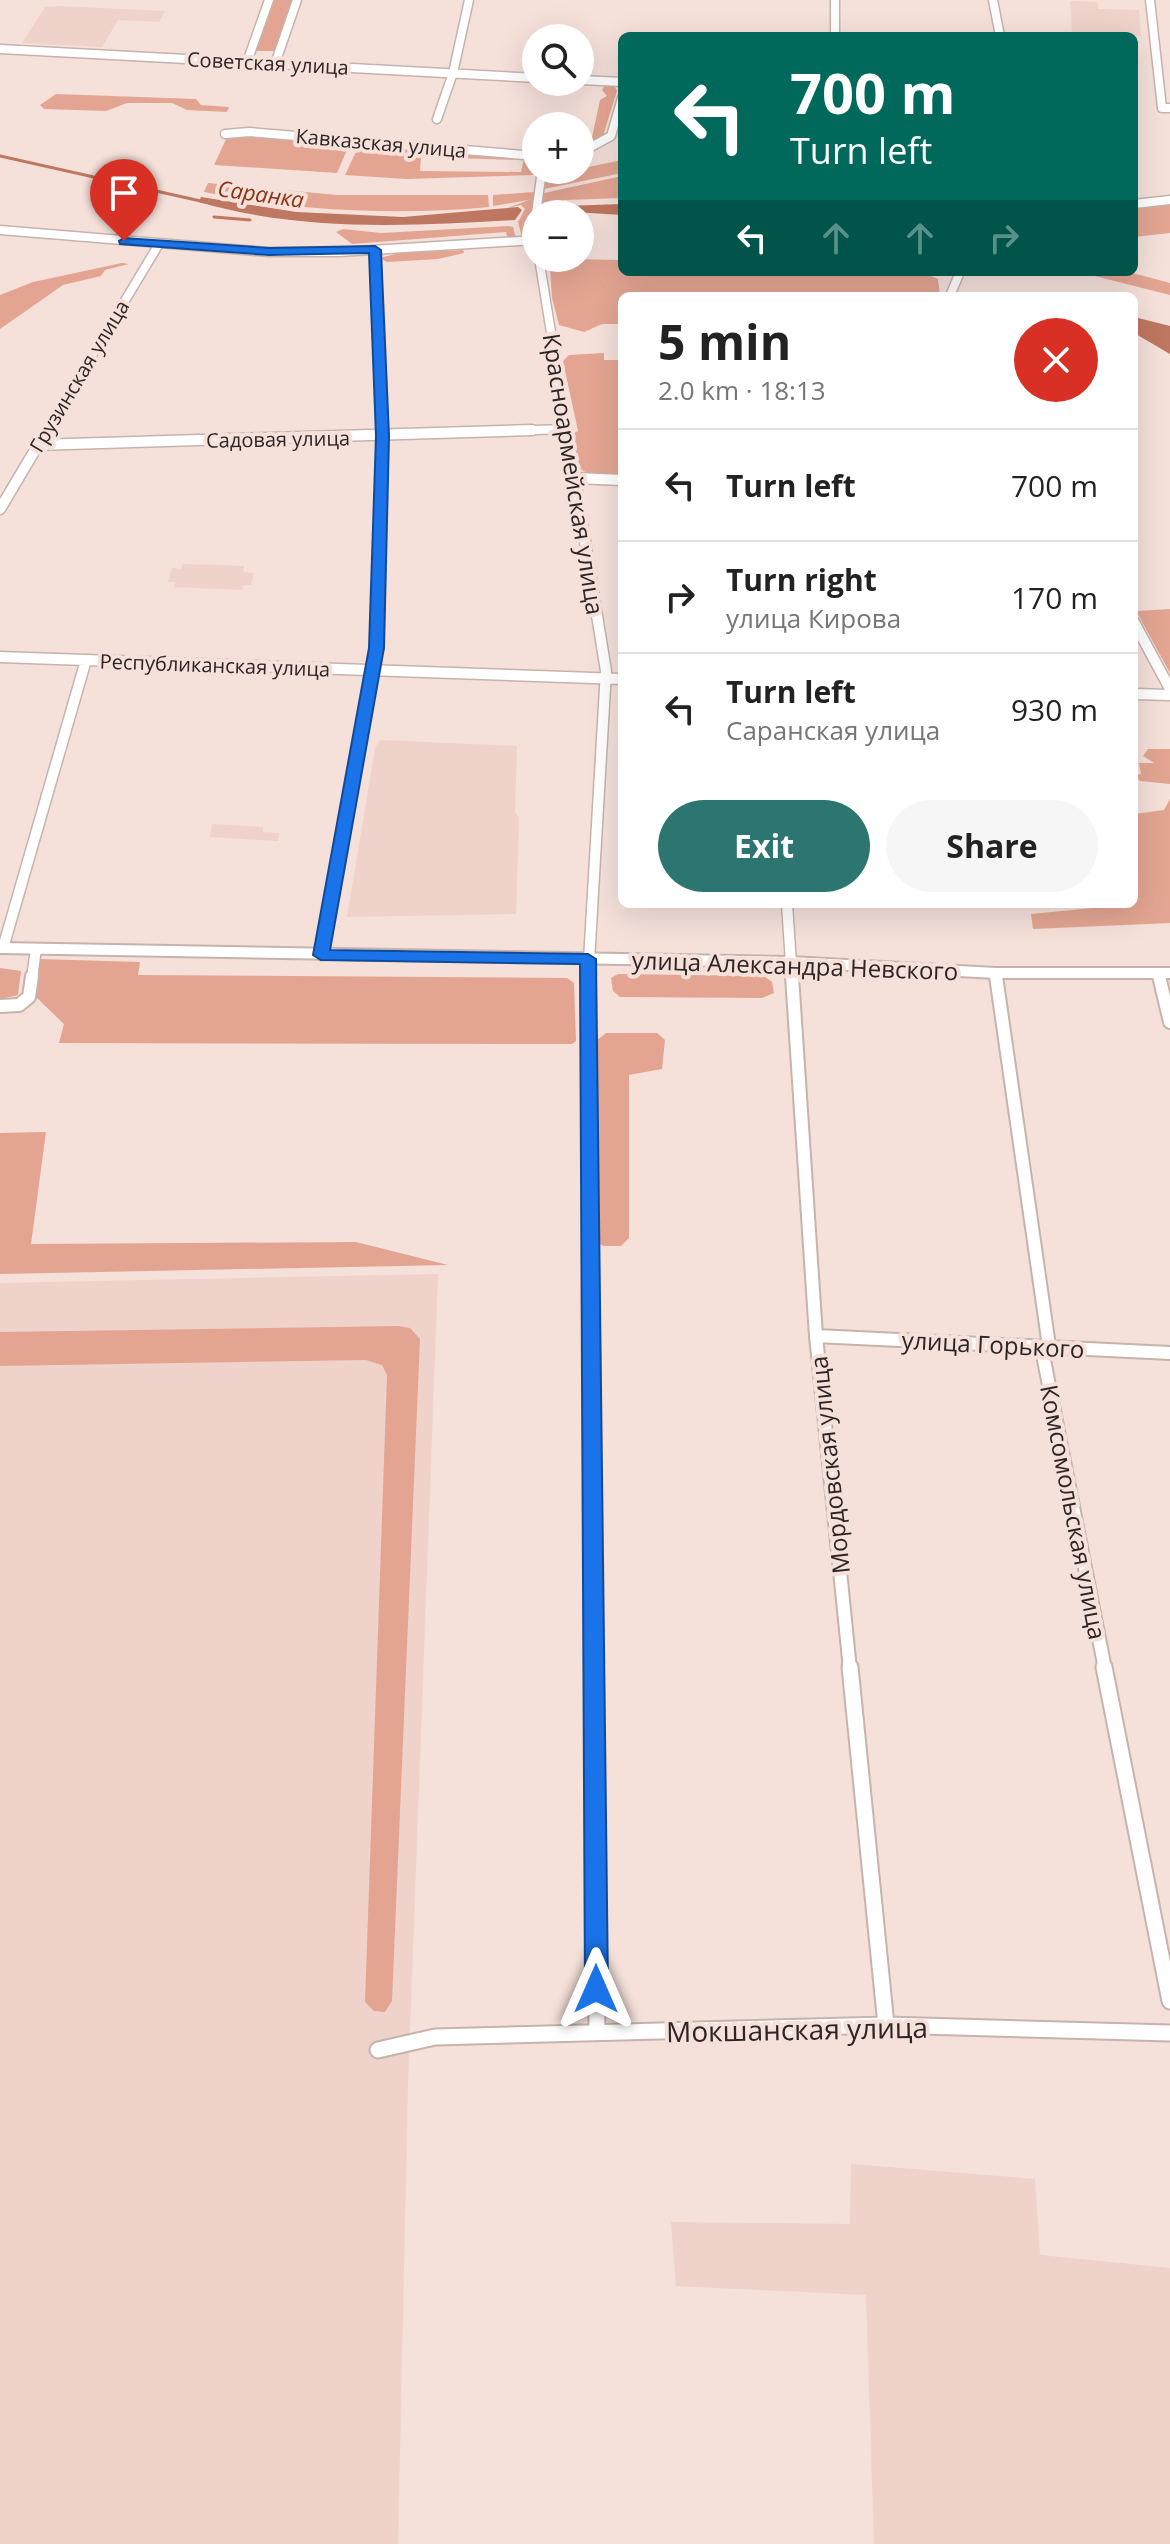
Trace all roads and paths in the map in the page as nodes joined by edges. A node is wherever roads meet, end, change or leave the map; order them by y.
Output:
1 (269, 0) edge
2 (297, 0) edge
3 (469, 0) edge
4 (835, 0) edge
5 (993, 0) edge
6 (1150, 0) edge
7 (835, 32) edge
8 (999, 32) edge
9 (0, 49) edge
10 (247, 62) junction
11 (275, 64) junction
12 (453, 73) junction
13 (522, 77) edge
14 (594, 81) edge
15 (618, 82) edge
16 (1166, 108) edge
17 (618, 112) edge
18 (437, 119) dead end
19 (225, 134) dead end
20 (611, 136) junction
21 (618, 137) edge
22 (594, 149) edge
23 (522, 155) edge
24 (1170, 200) edge
25 (1138, 204) edge
26 (0, 230) edge
27 (522, 242) edge
28 (159, 244) junction
29 (375, 250) junction
30 (541, 272) edge
31 (568, 429) junction
32 (383, 436) junction
33 (36, 445) junction
34 (575, 478) junction
35 (618, 480) edge
36 (0, 509) edge
37 (1138, 630) edge
38 (0, 657) edge
39 (86, 660) junction
40 (374, 670) junction
41 (606, 679) junction
42 (618, 679) edge
43 (1170, 692) edge
44 (1138, 694) edge
45 (787, 908) edge
46 (1, 948) edge
47 (36, 949) junction
48 (321, 955) junction
49 (588, 959) junction
50 (791, 962) junction
51 (996, 973) junction
52 (1164, 973) edge
53 (0, 1006) edge
54 (1170, 1022) edge
55 (816, 1336) junction
56 (1049, 1346) junction
57 (1170, 1353) edge
58 (1170, 2001) edge
59 (886, 2025) junction
60 (597, 2033) junction
61 (1170, 2033) edge
62 (378, 2050) dead end

1 - 10 street
2 - 11 street
3 - 12 street
4 - 7 street
5 - 8 street
6 - 16 street
9 - 10 street, Советская улица
10 - 11 street, Советская улица
11 - 12 street, Советская улица
12 - 13 street, Советская улица
12 - 18 street
14 - 15 street
17 - 20 street
19 - 23 street, Кавказская улица
20 - 21 street
20 - 22 street
24 - 25 street
26 - 28 street
27 - 29 street
28 - 29 street
28 - 33 street, Грузинская улица
29 - 32 street
30 - 31 street, Красноармейская улица
31 - 32 street, Садовая улица
31 - 34 street, Красноармейская улица
32 - 33 street, Садовая улица
32 - 40 street
33 - 36 street, Грузинская улица
34 - 35 street
34 - 41 street, Красноармейская улица
37 - 43 street
38 - 39 street, Республиканская улица
39 - 40 street, Республиканская улица
39 - 46 street
40 - 41 street, Республиканская улица
40 - 48 street
41 - 42 street, Республиканская улица
41 - 49 street, Красноармейская улица
43 - 44 street
45 - 50 street, Мордовская улица
46 - 47 main road, улица Александра Невского
47 - 48 main road, улица Александра Невского
47 - 53 street
48 - 49 main road, улица Александра Невского
49 - 50 main road, улица Александра Невского
49 - 60 street, Красноармейская улица
50 - 51 main road, улица Александра Невского
50 - 55 street, Мордовская улица
51 - 52 main road, улица Александра Невского
51 - 56 street, Комсомольская улица
52 - 54 street
55 - 56 street, улица Горького
55 - 59 street, Мордовская улица
56 - 57 street, улица Горького
56 - 58 street, Комсомольская улица
59 - 60 street, Мокшанская улица
59 - 61 street, Мокшанская улица
60 - 62 street, Мокшанская улица

